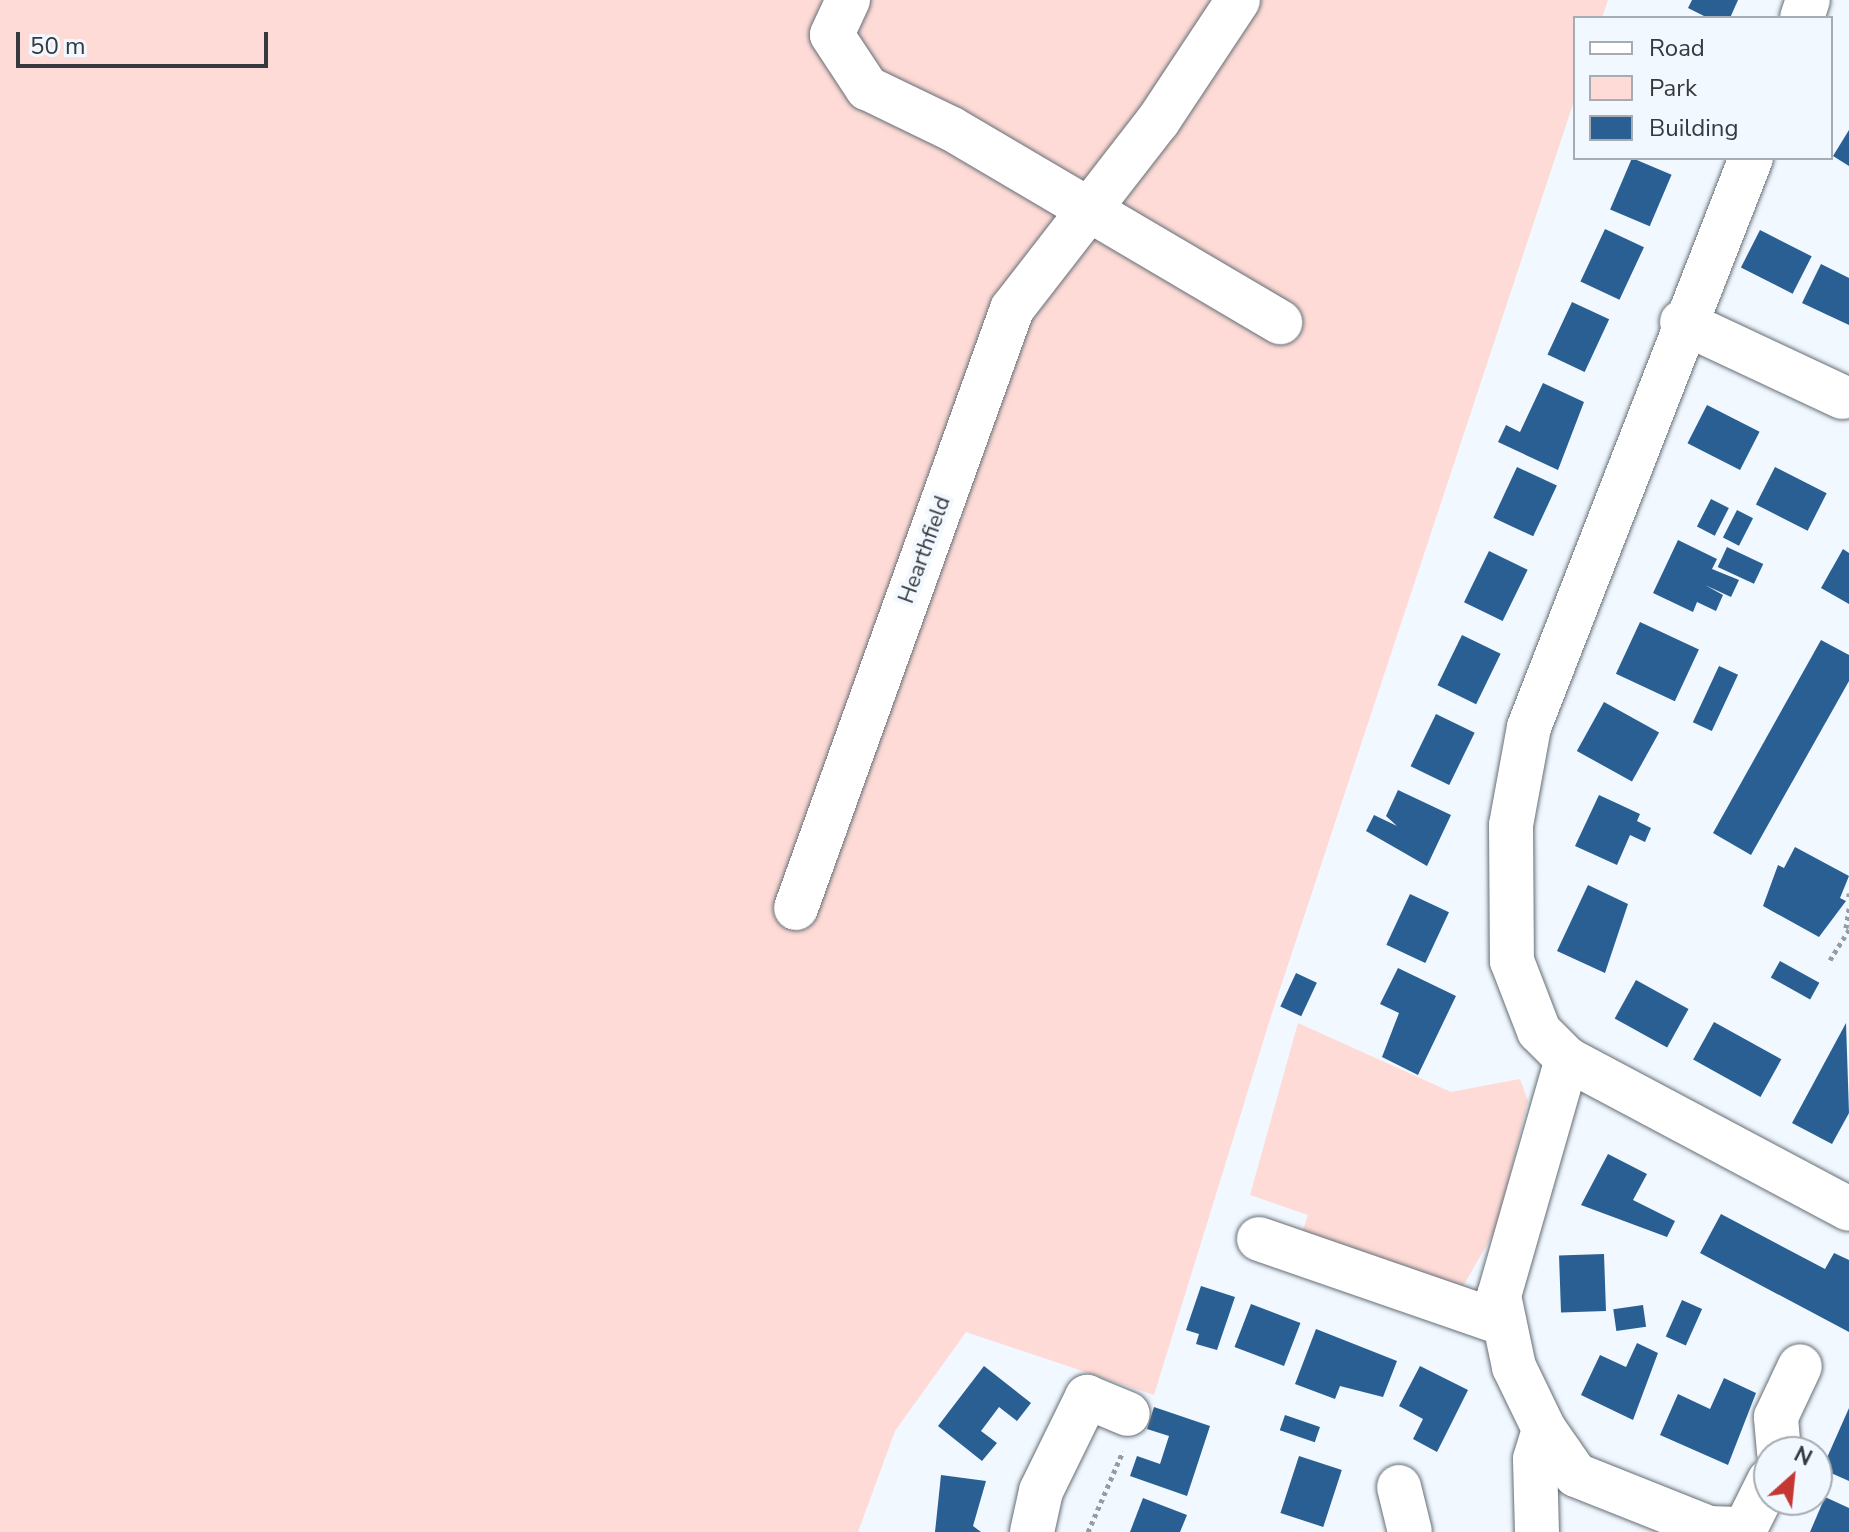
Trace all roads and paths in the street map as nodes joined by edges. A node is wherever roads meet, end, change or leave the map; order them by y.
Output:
1 (848, 0) edge
2 (1238, 0) edge
3 (1750, 160) edge
4 (1084, 208) junction
5 (1280, 322) dead end
6 (1682, 322) junction
7 (1842, 397) dead end
8 (796, 908) dead end
9 (1849, 908) edge
10 (1848, 929) edge
11 (1830, 960) dead end
12 (1567, 1059) junction
13 (1849, 1209) edge
14 (1259, 1239) dead end
15 (1499, 1322) junction
16 (1800, 1366) dead end
17 (1128, 1426) joint
18 (1544, 1429) junction
19 (1778, 1436) edge
20 (1399, 1487) dead end
21 (1753, 1513) edge
22 (1032, 1532) edge
23 (1088, 1532) edge
24 (1410, 1532) edge
25 (1537, 1532) edge

1 - 4 street
2 - 4 street, Hearthfield
3 - 6 street
4 - 5 street
4 - 8 street, Hearthfield
6 - 7 street
6 - 12 street
9 - 10 path
10 - 11 path
12 - 13 street
12 - 15 street
14 - 15 street
15 - 18 street
16 - 19 street
17 - 22 street
17 - 23 path
18 - 21 street
18 - 25 street
20 - 24 street

